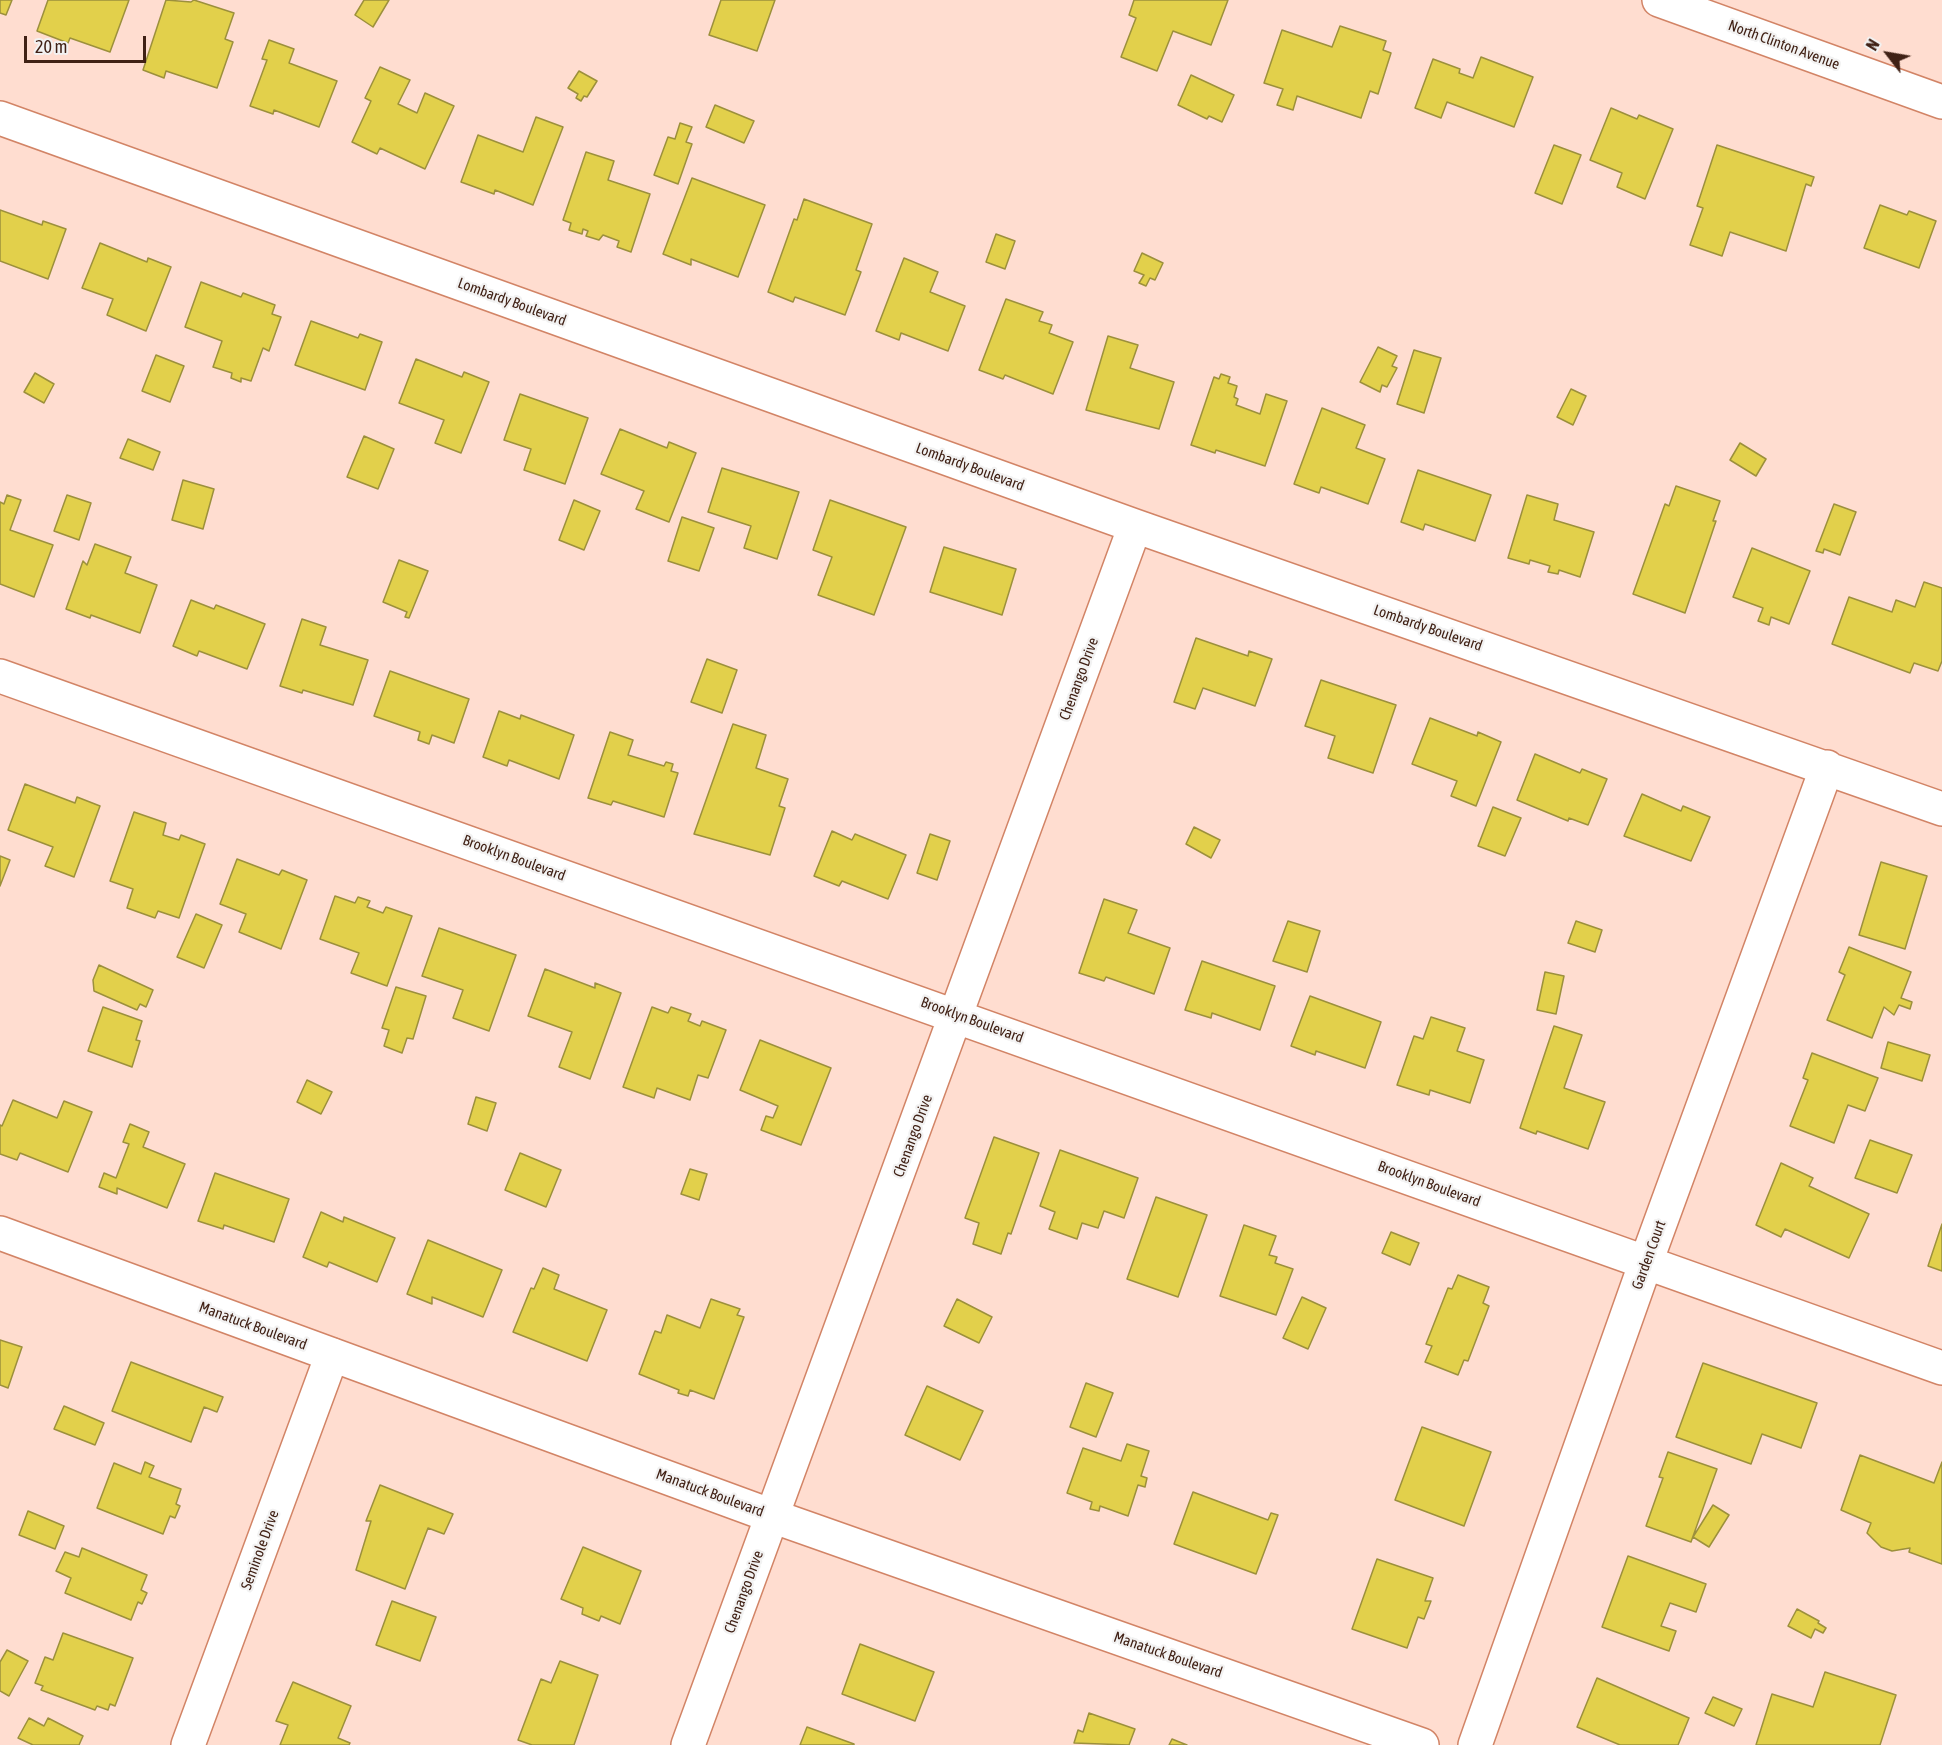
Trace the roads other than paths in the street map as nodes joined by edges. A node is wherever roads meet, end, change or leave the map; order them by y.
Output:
1 (1659, 0) edge
2 (1942, 102) edge
3 (0, 118) edge
4 (1135, 526) junction
5 (0, 676) edge
6 (1827, 767) junction
7 (1942, 809) edge
8 (957, 1015) junction
9 (0, 1233) edge
10 (1646, 1262) junction
11 (332, 1355) junction
12 (1942, 1368) edge
13 (772, 1515) junction
14 (188, 1745) edge
15 (688, 1745) edge
16 (1422, 1745) edge
17 (1475, 1745) edge

1 - 2 street, North Clinton Avenue
3 - 4 street, Lombardy Boulevard
4 - 6 street, Lombardy Boulevard
4 - 8 street, Chenango Drive
5 - 8 street, Brooklyn Boulevard
6 - 7 street, Lombardy Boulevard
6 - 10 street, Garden Court
8 - 10 street, Brooklyn Boulevard
8 - 13 street, Chenango Drive
9 - 11 street, Manatuck Boulevard
10 - 12 street, Brooklyn Boulevard
10 - 17 street, Garden Court
11 - 13 street, Manatuck Boulevard
11 - 14 street, Seminole Drive
13 - 15 street, Chenango Drive
13 - 16 street, Manatuck Boulevard

